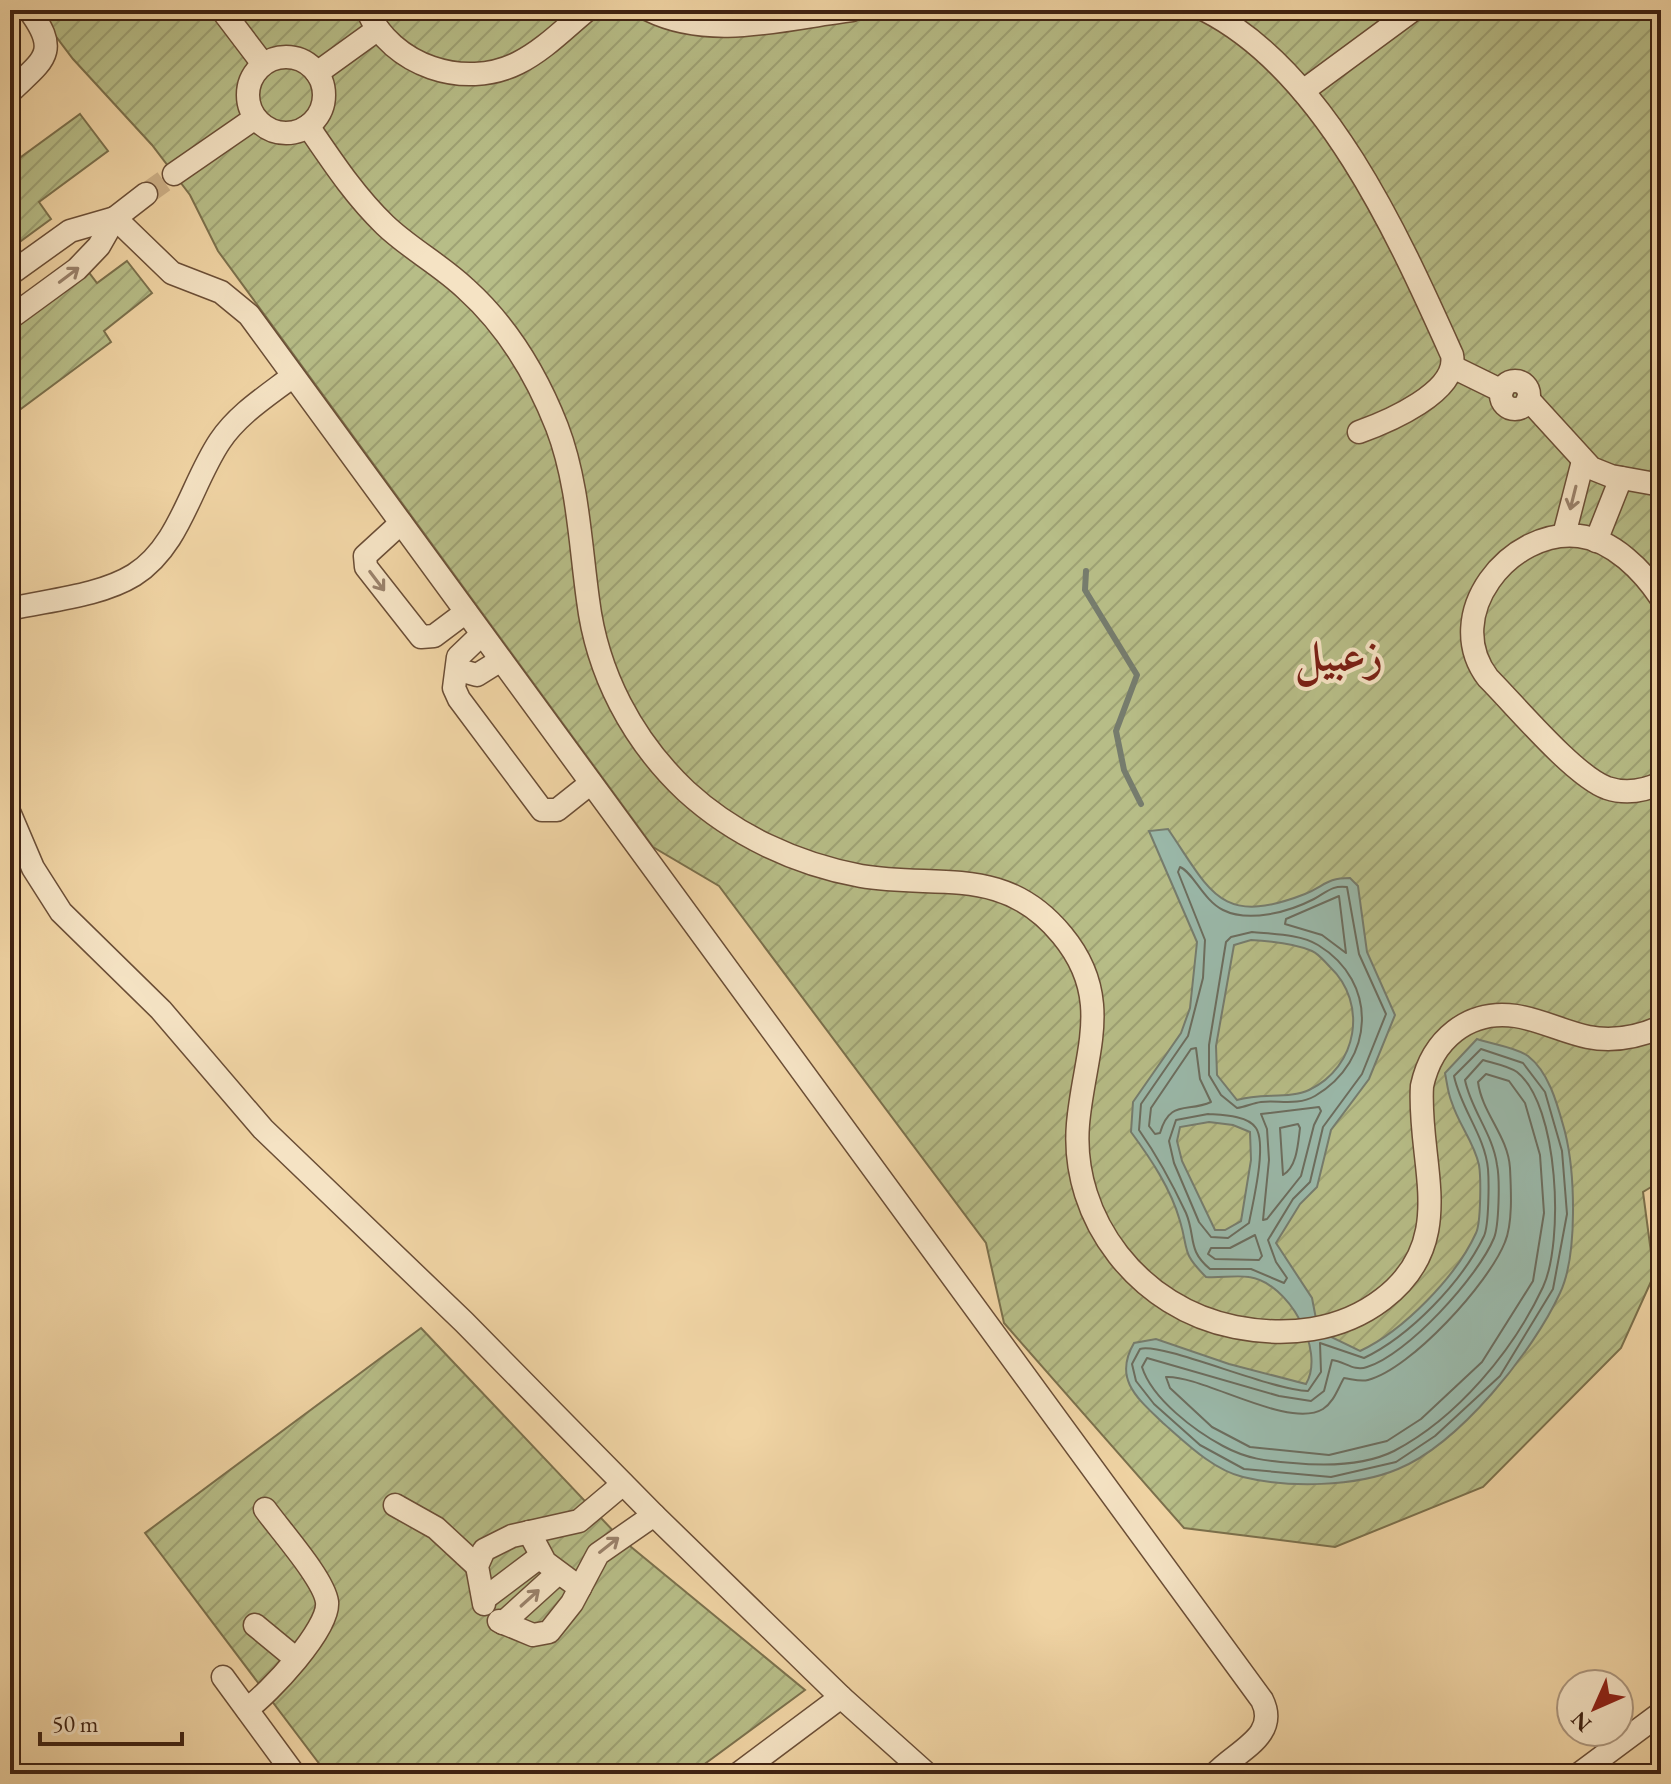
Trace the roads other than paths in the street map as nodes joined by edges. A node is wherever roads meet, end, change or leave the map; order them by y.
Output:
1 (29, 10) edge
2 (222, 10) edge
3 (587, 10) edge
4 (649, 10) edge
5 (850, 10) edge
6 (1205, 10) edge
7 (1413, 10) edge
8 (373, 20) edge
9 (263, 64) junction
10 (317, 73) junction
11 (1303, 91) junction
12 (10, 92) edge
13 (255, 118) junction
14 (308, 126) junction
15 (174, 174) tunnel mouth
16 (146, 194) tunnel mouth
17 (115, 218) junction
18 (10, 274) edge
19 (10, 318) edge
20 (1453, 367) junction
21 (293, 376) junction
22 (1359, 432) dead end
23 (1583, 461) junction
24 (1621, 478) junction
25 (1661, 485) edge
26 (401, 523) junction
27 (1564, 535) junction
28 (1596, 541) junction
29 (1661, 598) edge
30 (10, 609) edge
31 (466, 612) junction
32 (482, 634) junction
33 (501, 660) junction
34 (459, 670) junction
35 (591, 783) junction
36 (1659, 789) edge
37 (10, 814) edge
38 (1661, 1027) edge
39 (623, 1484) junction
40 (395, 1505) dead end
41 (265, 1509) dead end
42 (654, 1515) junction
43 (529, 1532) junction
44 (541, 1556) junction
45 (477, 1566) junction
46 (557, 1574) junction
47 (580, 1588) junction
48 (492, 1612) junction
49 (255, 1625) dead end
50 (295, 1658) junction
51 (223, 1677) dead end
52 (841, 1697) junction
53 (247, 1709) junction
54 (1661, 1713) edge
55 (294, 1774) edge
56 (738, 1774) edge
57 (927, 1774) edge
58 (1215, 1774) edge
59 (1579, 1774) edge

1 - 12 street
2 - 9 street
3 - 8 street
4 - 5 street
6 - 11 street
7 - 11 street
8 - 10 street
9 - 10 street
9 - 13 street
10 - 14 street
11 - 20 street
13 - 14 street
13 - 15 street
14 - 38 street
16 - 17 street
17 - 18 street
19 -> 17 street
17 - 21 street
20 - 22 street
20 - 23 street
21 - 26 street
21 - 30 street
23 - 24 street
23 -> 27 street
24 - 25 street
24 - 28 street
26 - 31 street
26 -> 31 street
27 - 28 street
27 - 36 street
28 - 29 street
31 - 32 street
32 - 33 street
32 - 34 street
33 - 34 street
33 - 35 street
34 - 35 street
35 - 58 street
37 - 39 street
39 - 42 street
39 - 43 street
40 - 45 street
41 - 50 street
47 -> 42 street
42 - 52 street
43 - 44 street
43 - 45 street
44 - 46 street
44 - 48 street
45 - 48 street
46 - 47 street
48 -> 46 street
47 - 48 street
49 - 50 street
50 - 53 street
51 - 53 street
52 - 56 street
52 - 57 street
53 - 55 street
54 - 59 street

